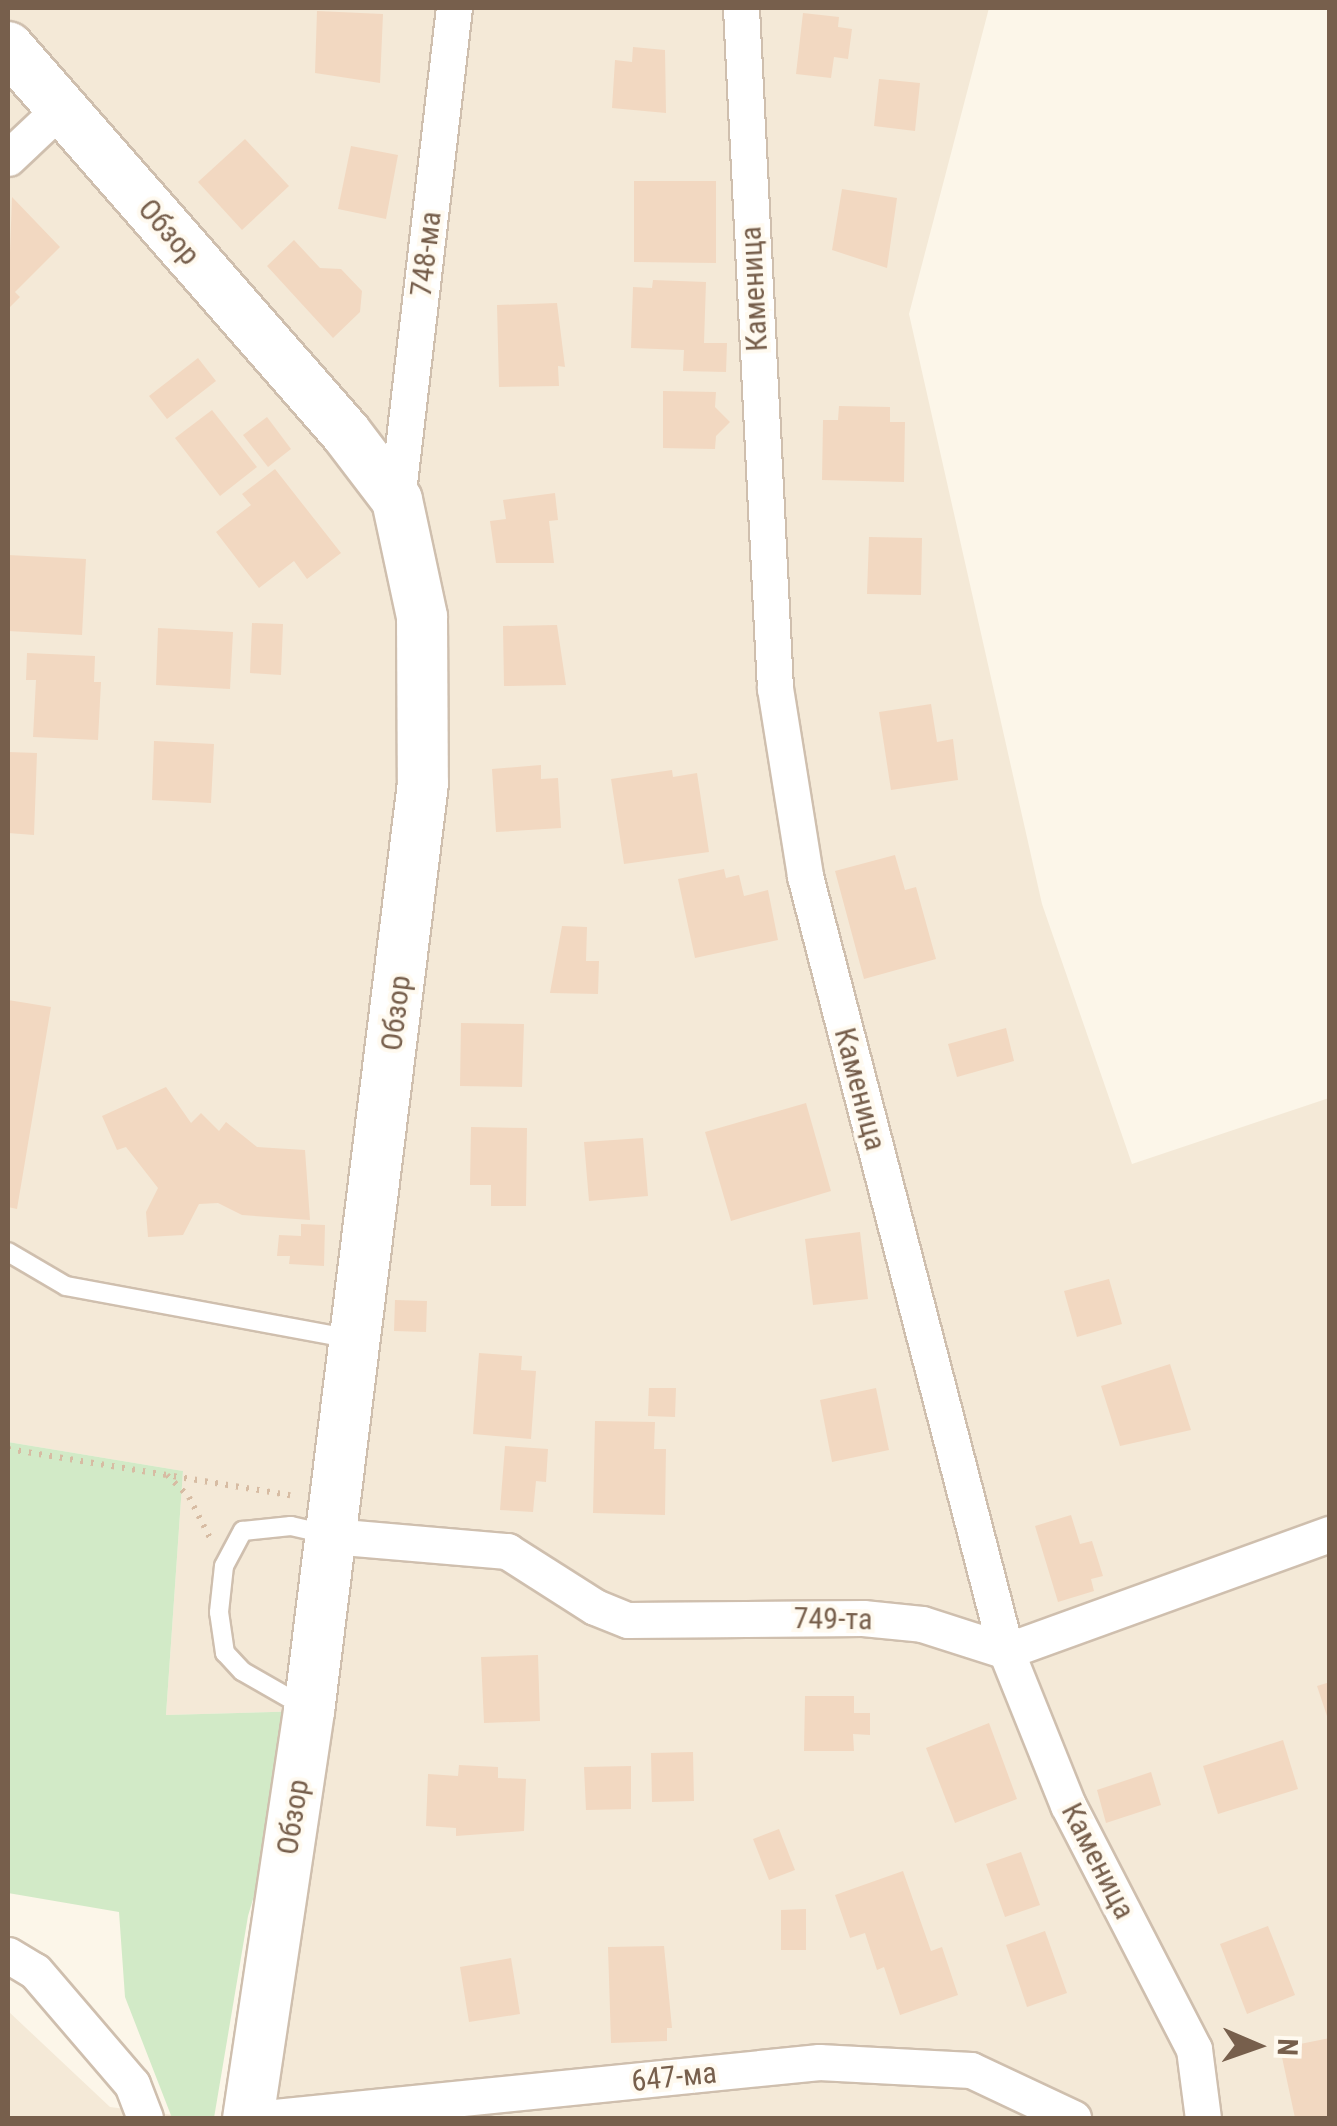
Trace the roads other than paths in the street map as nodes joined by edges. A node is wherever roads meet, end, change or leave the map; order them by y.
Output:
1 (454, 8) edge
2 (741, 8) edge
3 (8, 47) edge
4 (60, 108) junction
5 (8, 158) edge
6 (398, 500) junction
7 (8, 1252) edge
8 (357, 1340) junction
9 (334, 1519) junction
10 (1330, 1534) edge
11 (1006, 1652) junction
12 (309, 1711) junction
13 (8, 1955) edge
14 (145, 2118) edge
15 (248, 2118) edge
16 (265, 2118) edge
17 (1074, 2118) edge
18 (1203, 2118) edge

1 - 6 street, 748-ма
2 - 11 street, Каменица
3 - 4 street, Обзор
4 - 5 street
4 - 6 street, Обзор
6 - 8 street, Обзор
7 - 8 lane
8 - 9 street, Обзор
9 - 11 street, 749-та
9 - 12 street, Обзор
9 - 12 lane
10 - 11 street
11 - 18 street, Каменица
12 - 15 street, Обзор
13 - 14 street
16 - 17 street, 647-ма

